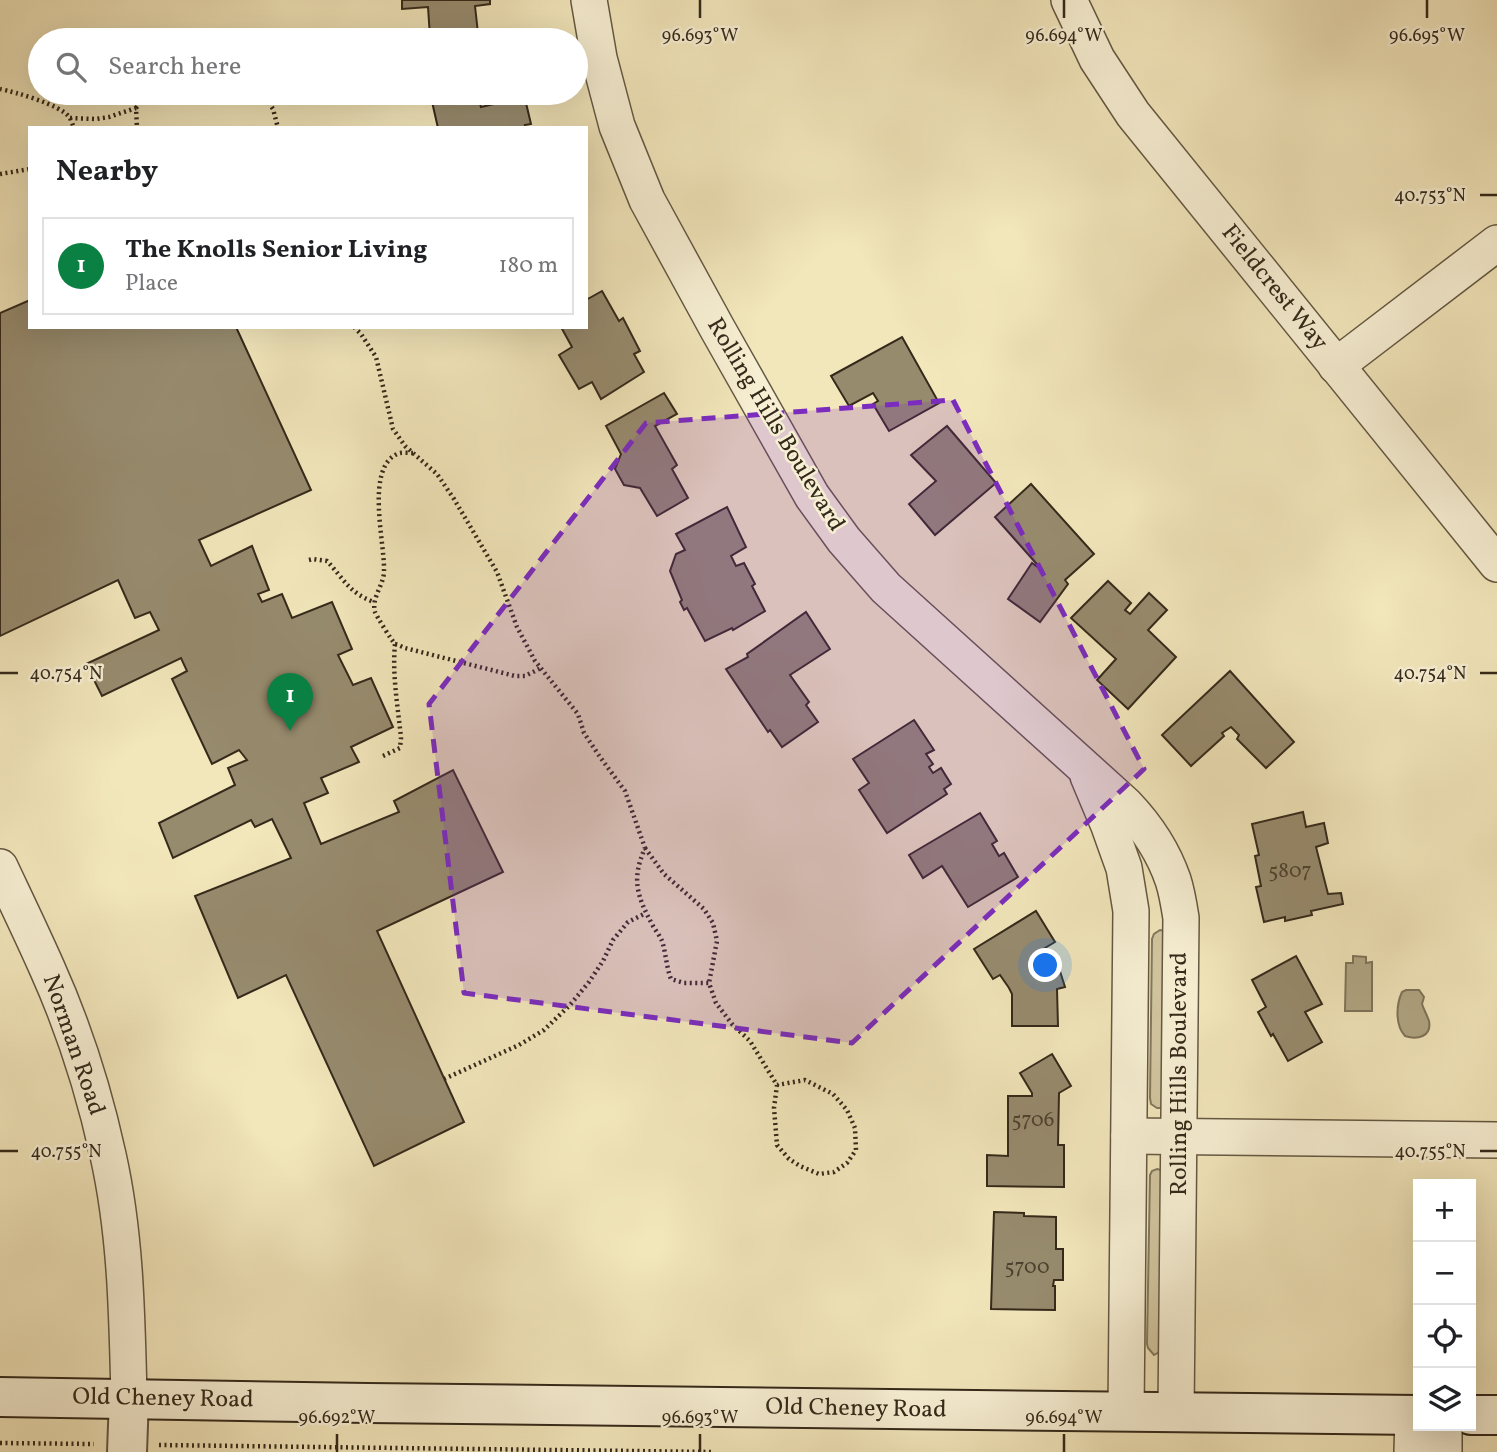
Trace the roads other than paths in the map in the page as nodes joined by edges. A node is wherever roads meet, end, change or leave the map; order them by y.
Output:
1 (589, 0) edge
2 (1069, 0) edge
3 (1497, 243) edge
4 (1336, 366) junction
5 (1497, 564) edge
6 (1085, 770) junction
7 (0, 867) edge
8 (1129, 1136) junction
9 (1179, 1136) junction
10 (1497, 1140) edge
11 (0, 1396) edge
12 (129, 1398) junction
13 (1126, 1411) junction
14 (1176, 1413) junction
15 (1476, 1415) edge
16 (1497, 1415) edge
17 (1413, 1426) edge
18 (1426, 1431) edge
19 (127, 1452) edge
20 (1444, 1452) edge

1 - 6 street, Rolling Hills Boulevard
2 - 4 street, Fieldcrest Way
3 - 4 street
4 - 5 street, Fieldcrest Way
6 - 8 street, Rolling Hills Boulevard
6 - 9 street, Rolling Hills Boulevard
7 - 12 street, Norman Road
8 - 9 street
8 - 13 street, Rolling Hills Boulevard
9 - 10 street
9 - 14 street, Rolling Hills Boulevard
11 - 12 main road, Old Cheney Road
12 - 13 main road, Old Cheney Road
12 - 19 main road
13 - 14 main road, Old Cheney Road
14 - 17 main road, Old Cheney Road
15 - 16 main road
18 - 20 street

